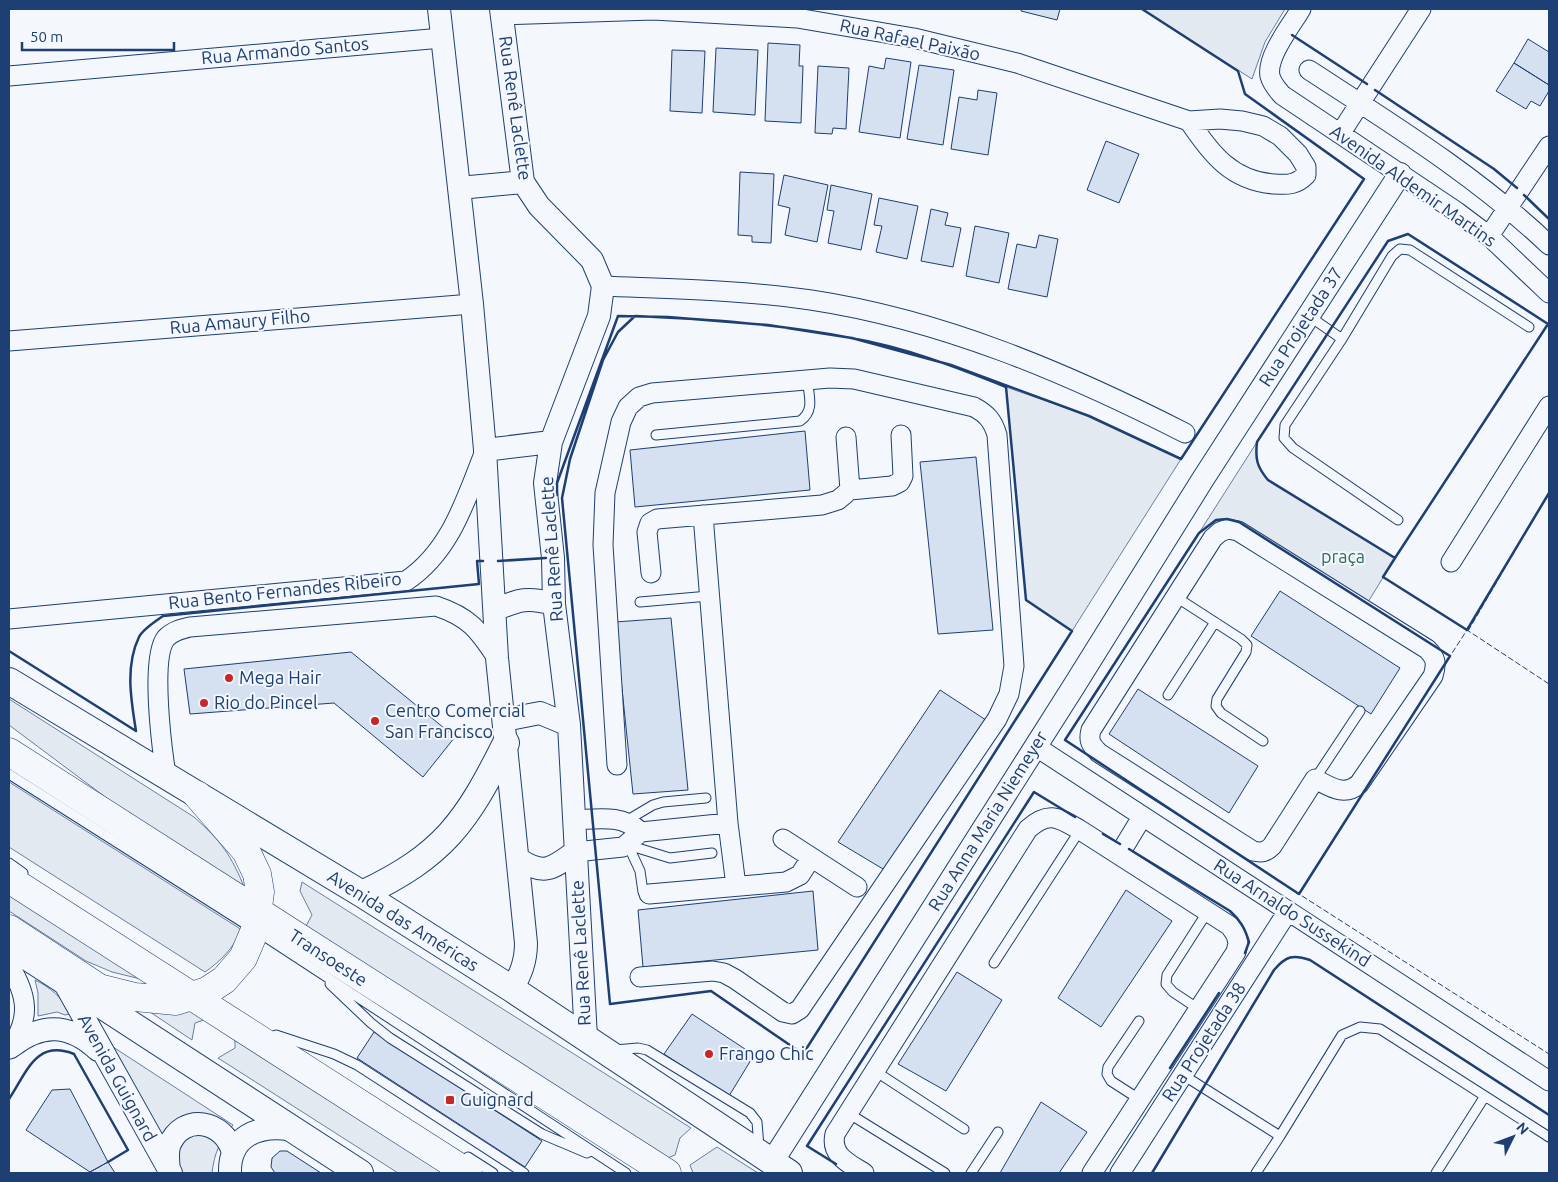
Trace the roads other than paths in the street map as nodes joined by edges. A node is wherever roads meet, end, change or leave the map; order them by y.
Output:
1 (440, 9) edge
2 (1301, 9) edge
3 (1421, 9) edge
4 (501, 12) edge
5 (442, 38) junction
6 (1309, 70) dead end
7 (9, 76) edge
8 (1360, 103) junction
9 (1189, 121) junction
10 (1340, 134) junction
11 (1549, 146) edge
12 (1400, 174) junction
13 (523, 182) junction
14 (459, 188) junction
15 (1508, 208) junction
16 (1489, 236) junction
17 (1549, 245) edge
18 (603, 286) junction
19 (1549, 293) edge
20 (472, 304) junction
21 (1308, 316) junction
22 (1528, 327) dead end
23 (1342, 338) junction
24 (9, 341) edge
25 (807, 380) junction
26 (1549, 406) edge
27 (1185, 432) dead end
28 (656, 435) dead end
29 (901, 436) dead end
30 (846, 438) dead end
31 (551, 442) junction
32 (485, 450) junction
33 (1202, 478) joint
34 (850, 490) junction
35 (702, 515) junction
36 (1398, 520) dead end
37 (1451, 562) dead end
38 (651, 573) dead end
39 (709, 596) junction
40 (1176, 597) junction
41 (640, 602) dead end
42 (554, 604) junction
43 (495, 610) junction
44 (9, 619) edge
45 (1215, 622) junction
46 (497, 658) junction
47 (9, 681) edge
48 (1168, 695) dead end
49 (1360, 711) dead end
50 (569, 725) junction
51 (505, 731) junction
52 (1263, 741) dead end
53 (1035, 746) junction
54 (9, 752) edge
55 (617, 765) dead end
56 (9, 774) edge
57 (166, 775) junction
58 (1316, 780) junction
59 (197, 795) junction
60 (706, 798) dead end
61 (1142, 817) junction
62 (574, 820) junction
63 (728, 823) junction
64 (1080, 830) junction
65 (632, 832) junction
66 (783, 839) dead end
67 (1237, 840) junction
68 (576, 852) junction
69 (712, 853) dead end
70 (1119, 855) junction
71 (811, 858) junction
72 (520, 860) junction
73 (9, 863) edge
74 (1220, 866) junction
75 (21, 879) edge
76 (736, 886) junction
77 (857, 886) dead end
78 (362, 894) junction
79 (649, 894) joint
80 (1208, 910) junction
81 (1288, 911) junction
82 (257, 921) junction
83 (9, 929) edge
84 (9, 945) edge
85 (994, 963) dead end
86 (9, 965) edge
87 (315, 969) junction
88 (640, 977) dead end
89 (64, 982) junction
90 (512, 989) junction
91 (203, 993) junction
92 (1197, 1008) junction
93 (1139, 1021) dead end
94 (596, 1045) junction
95 (11, 1048) edge
96 (104, 1056) junction
97 (310, 1056) dead end
98 (875, 1072) junction
99 (1183, 1075) junction
100 (1549, 1081) edge
101 (1485, 1096) junction
102 (1139, 1100) junction
103 (848, 1113) junction
104 (289, 1129) junction
105 (964, 1129) dead end
106 (998, 1132) dead end
107 (1280, 1136) junction
108 (1549, 1137) edge
109 (604, 1159) junction
110 (232, 1163) edge
111 (464, 1163) edge
112 (773, 1163) edge
113 (170, 1172) edge
114 (360, 1173) edge
115 (493, 1173) edge
116 (524, 1173) edge
117 (626, 1173) edge
118 (667, 1173) edge
119 (864, 1173) edge
120 (945, 1173) edge
121 (971, 1173) edge
122 (1092, 1173) edge
123 (1120, 1173) edge
124 (1256, 1173) edge
125 (1436, 1173) edge

1 - 5 street
2 - 10 street, Avenida Aldemir Martins
3 - 8 street
4 - 9 street, Rua Rafael Paixão
4 - 13 street, Rua Renê Laclette
5 - 7 street, Rua Armando Santos
5 - 14 street
6 - 8 street, Avenida Aldemir Martins
8 - 10 street
8 - 15 street, Avenida Aldemir Martins
9 - 9 street, Rua Rafael Paixão
10 - 12 street, Avenida Aldemir Martins
11 - 15 street
12 - 16 street, Avenida Aldemir Martins
12 - 21 street, Rua Projetada 37
13 - 14 street
13 - 18 street, Rua Renê Laclette
14 - 20 street
15 - 16 street
15 - 17 street, Avenida Aldemir Martins
16 - 19 street, Avenida Aldemir Martins
18 - 27 street
18 - 31 street, Rua Renê Laclette
20 - 24 street, Rua Amaury Filho
20 - 32 street
21 - 23 lane
21 - 33 street, Rua Projetada 37
22 - 23 lane
23 - 36 lane
25 - 28 lane
25 - 55 street
25 - 88 street
26 - 37 street
29 - 34 street
30 - 34 street
31 - 32 street
31 - 42 street, Rua Renê Laclette
32 - 43 street
32 - 44 street, Rua Bento Fernandes Ribeiro
33 - 53 street, Rua Anna Maria Niemeyer
34 - 35 street
35 - 38 street
35 - 39 street
39 - 41 lane
39 - 63 street
40 - 45 lane
40 - 58 street
40 - 67 street
42 - 43 street
42 - 50 street, Rua Renê Laclette
43 - 46 street
45 - 48 lane
45 - 52 lane
46 - 51 street
46 - 57 street, Rua Bento Fernandes Ribeiro
47 - 57 main road, Avenida das Américas
49 - 58 lane
50 - 51 street
50 - 62 street, Rua Renê Laclette
51 - 72 street
51 - 78 main road
53 - 61 street, Rua Arnaldo Sussekind
53 - 112 street, Rua Anna Maria Niemeyer
54 - 82 highway
56 - 82 lane, Transoeste
57 - 59 main road, Avenida das Américas
58 - 67 street
59 - 78 main road, Avenida das Américas
59 - 82 highway
60 - 65 lane
61 - 70 street
61 - 74 street, Rua Arnaldo Sussekind
62 - 65 street
62 - 68 street, Rua Renê Laclette
63 - 65 street
63 - 76 street
64 - 70 street
64 - 85 lane
64 - 98 street
65 - 68 street
65 - 69 lane
65 - 79 lane
66 - 71 street
67 - 74 street
68 - 72 street
68 - 94 street, Rua Renê Laclette
70 - 80 street
71 - 76 street
71 - 77 street
72 - 90 street
73 - 75 lane
74 - 81 street, Rua Arnaldo Sussekind
75 - 91 highway
76 - 79 street
78 - 90 main road, Avenida das Américas
80 - 92 street
80 - 92 lane
81 - 99 street, Rua Projetada 38
81 - 100 street, Rua Arnaldo Sussekind
82 - 87 lane, Transoeste
82 - 91 highway
82 - 118 highway
83 - 91 highway
84 - 89 main road
86 - 95 street
87 - 109 lane, Transoeste
87 - 109 lane
89 - 96 street, Avenida Guignard
89 - 104 main road
90 - 94 main road, Avenida das Américas
91 - 111 highway
92 - 102 street
93 - 102 lane
94 - 112 main road, Avenida das Américas
95 - 96 street
96 - 113 street, Avenida Guignard
97 - 116 lane
98 - 103 street
98 - 105 lane
99 - 107 lane
99 - 123 street, Rua Projetada 38
101 - 107 lane
101 - 108 lane
101 - 125 lane
102 - 122 street
103 - 119 street
103 - 120 lane
104 - 110 street
104 - 114 main road
106 - 121 lane
107 - 124 lane
109 - 117 lane, Transoeste
110 - 113 street
111 - 115 lane

